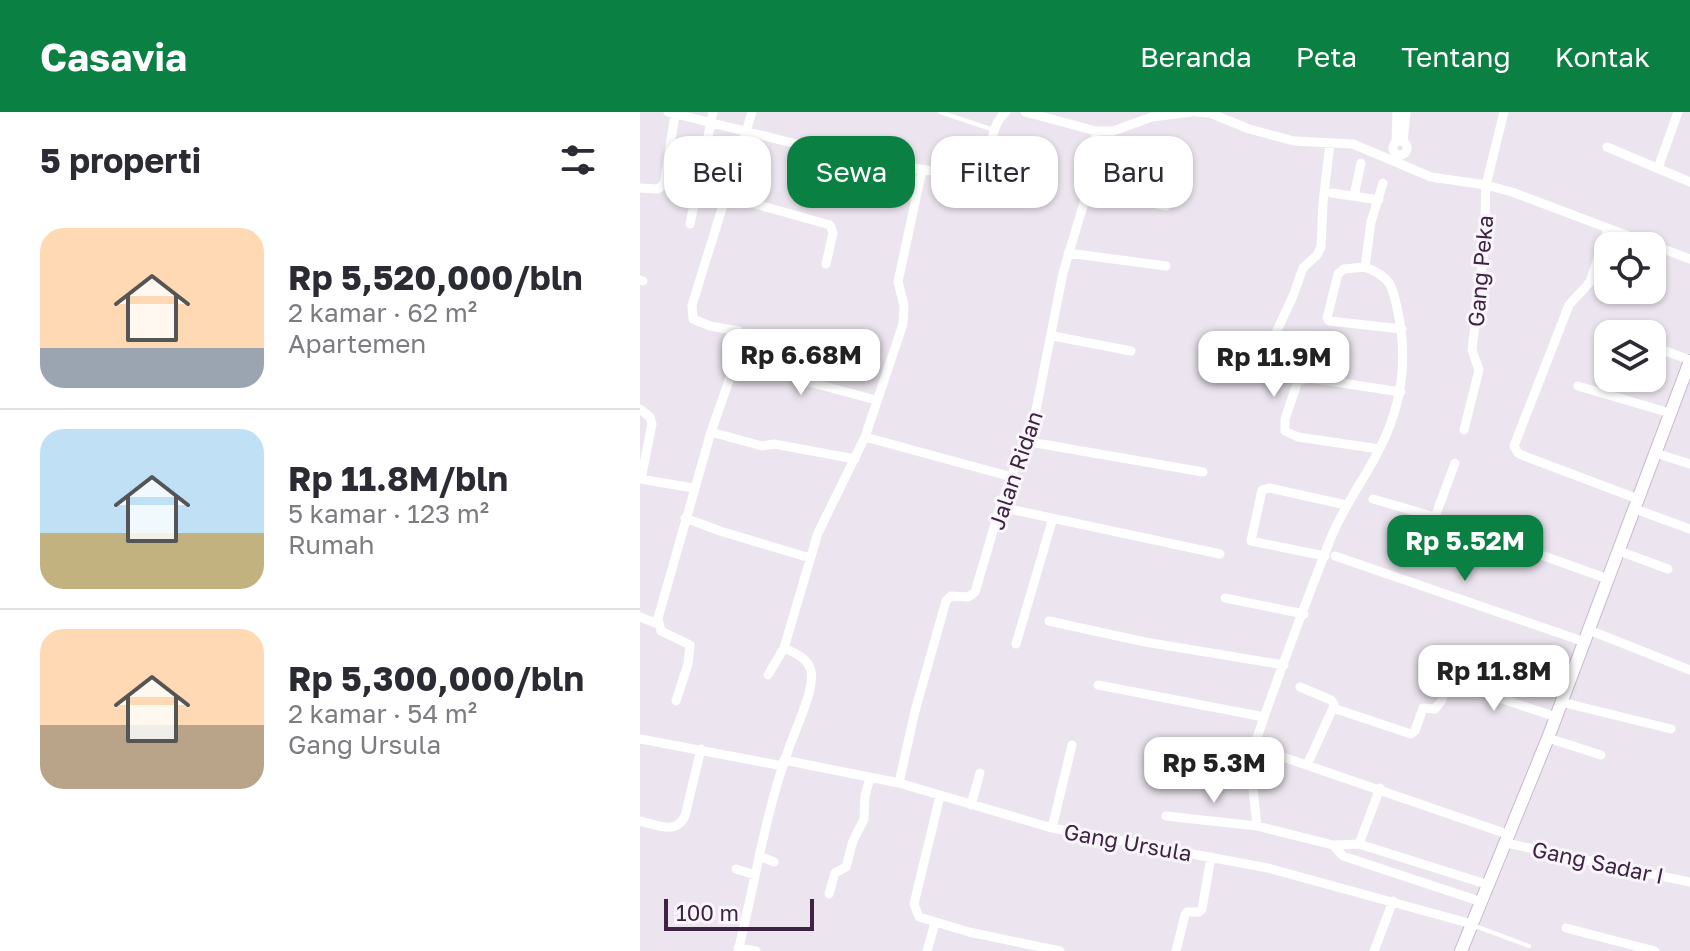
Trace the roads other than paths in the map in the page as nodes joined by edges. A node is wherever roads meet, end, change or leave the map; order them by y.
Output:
1 (752, 112) edge
2 (940, 112) edge
3 (1006, 112) edge
4 (1025, 112) edge
5 (1194, 112) edge
6 (1397, 112) edge
7 (1406, 112) edge
8 (1504, 112) edge
9 (1678, 112) edge
10 (671, 114) edge
11 (1153, 114) edge
12 (712, 117) edge
13 (994, 130) junction
14 (745, 131) junction
15 (1096, 131) junction
16 (744, 136) edge
17 (1095, 136) edge
18 (1400, 141) junction
19 (1330, 143) junction
20 (1607, 147) dead end
21 (1396, 158) junction
22 (1361, 163) dead end
23 (1658, 168) junction
24 (922, 170) junction
25 (1690, 182) edge
26 (1383, 183) dead end
27 (1486, 185) junction
28 (640, 188) edge
29 (1332, 193) dead end
30 (1354, 196) junction
31 (1379, 200) junction
32 (723, 208) edge
33 (770, 208) edge
34 (1082, 208) edge
35 (690, 224) dead end
36 (1608, 228) junction
37 (1620, 232) edge
38 (1666, 250) edge
39 (1068, 253) junction
40 (1690, 259) edge
41 (826, 264) dead end
42 (1166, 266) dead end
43 (1365, 267) junction
44 (1402, 329) junction
45 (1053, 336) junction
46 (1131, 351) dead end
47 (1666, 351) edge
48 (741, 353) junction
49 (1690, 360) edge
50 (1261, 365) dead end
51 (1578, 386) dead end
52 (1401, 392) junction
53 (876, 400) junction
54 (640, 409) edge
55 (1670, 413) junction
56 (1464, 430) dead end
57 (711, 432) junction
58 (865, 437) junction
59 (1024, 441) junction
60 (1379, 449) junction
61 (1655, 453) junction
62 (855, 459) junction
63 (1455, 463) dead end
64 (1690, 464) edge
65 (1203, 472) dead end
66 (1012, 477) junction
67 (640, 479) edge
68 (693, 488) junction
69 (1373, 499) dead end
70 (1636, 504) junction
71 (1346, 505) junction
72 (1000, 507) junction
73 (1435, 517) junction
74 (685, 518) junction
75 (1053, 518) junction
76 (1690, 529) edge
77 (1619, 551) junction
78 (1220, 554) dead end
79 (1330, 556) junction
80 (810, 558) junction
81 (1668, 569) dead end
82 (1608, 579) junction
83 (1225, 598) dead end
84 (1304, 614) junction
85 (640, 617) edge
86 (1049, 621) dead end
87 (658, 624) junction
88 (1587, 636) junction
89 (1016, 644) dead end
90 (784, 648) junction
91 (1284, 665) junction
92 (1690, 670) edge
93 (768, 675) dead end
94 (1098, 685) dead end
95 (1300, 687) dead end
96 (676, 701) dead end
97 (1561, 702) junction
98 (1333, 708) junction
99 (1264, 717) junction
100 (1556, 717) junction
101 (1671, 729) dead end
102 (1548, 738) junction
103 (640, 739) edge
104 (1072, 745) dead end
105 (1254, 747) junction
106 (701, 749) junction
107 (1601, 755) dead end
108 (1154, 756) dead end
109 (783, 763) junction
110 (1307, 765) junction
111 (1251, 771) junction
112 (980, 773) dead end
113 (870, 778) junction
114 (899, 783) junction
115 (1380, 788) junction
116 (940, 796) junction
117 (971, 805) junction
118 (1166, 816) dead end
119 (640, 821) edge
120 (1257, 826) junction
121 (1052, 828) junction
122 (1508, 839) junction
123 (1359, 844) junction
124 (1333, 845) junction
125 (759, 856) junction
126 (1211, 857) junction
127 (774, 862) dead end
128 (736, 869) dead end
129 (755, 875) junction
130 (1689, 880) edge
131 (1489, 885) junction
132 (829, 894) dead end
133 (1393, 901) junction
134 (1482, 902) junction
135 (935, 923) junction
136 (1472, 924) junction
137 (1566, 928) dead end
138 (1529, 946) dead end
139 (738, 950) edge
140 (756, 951) edge
141 (927, 951) edge
142 (1060, 951) edge
143 (1176, 951) edge
144 (1374, 951) edge
145 (1461, 951) edge
146 (1655, 951) edge

1 - 14 street
2 - 13 lane
3 - 13 street
4 - 15 street
5 - 11 street
5 - 19 street
6 - 18 street
7 - 18 street
8 - 27 street, Gang Peka
9 - 23 street
10 - 12 street
10 - 28 street
11 - 15 street
12 - 14 street
12 - 35 street
13 - 24 street
14 - 16 street
14 - 24 street
15 - 17 street, Jalan Ridan
18 - 21 street
19 - 21 street
19 - 50 street
20 - 23 street
21 - 27 street
22 - 30 street
23 - 25 street
24 - 53 street
26 - 31 street
27 - 36 street
27 - 56 street, Gang Peka
29 - 30 street
30 - 31 street
31 - 43 street
32 - 48 street
33 - 41 street
34 - 39 street, Jalan Ridan
36 - 37 street
36 - 70 street
38 - 40 street
39 - 42 street
39 - 45 street, Jalan Ridan
43 - 44 street
43 - 44 street
44 - 52 street
45 - 46 street
45 - 59 street, Jalan Ridan
47 - 49 street
48 - 53 street
48 - 57 street
49 - 55 street
51 - 55 street
52 - 60 street
52 - 60 street
53 - 58 street
54 - 67 street
55 - 61 street
57 - 62 street
57 - 68 street
58 - 62 street
58 - 66 street
59 - 65 street
59 - 66 street, Jalan Ridan
60 - 71 street
61 - 64 street
61 - 70 street
62 - 80 street
63 - 73 street
66 - 72 street, Jalan Ridan
67 - 68 street
68 - 74 street
69 - 73 street
70 - 76 street
70 - 77 street
71 - 79 street
71 - 79 street
72 - 75 street
72 - 114 street, Jalan Ridan
73 - 82 street
74 - 80 street
74 - 87 street
75 - 78 street
75 - 89 street
77 - 81 street
77 - 82 street
79 - 84 street
79 - 88 street
80 - 90 street
82 - 88 street
83 - 84 street
84 - 91 street
85 - 87 street
86 - 91 street
87 - 96 street
88 - 92 street
88 - 97 street
90 - 93 street
90 - 109 street
91 - 99 street
94 - 99 street
95 - 98 street
97 - 100 street
97 - 101 street
98 - 100 street
98 - 110 street
99 - 105 street
100 - 102 street
102 - 107 street
102 - 122 street
103 - 106 street, Gang Ursula
104 - 121 street
105 - 110 street, Gang Sadar I
105 - 111 street
106 - 109 street, Gang Ursula
106 - 119 street
108 - 111 street
109 - 113 street, Gang Ursula
109 - 125 street
110 - 115 street, Gang Sadar I
111 - 120 street
112 - 117 street
113 - 114 street, Gang Ursula
113 - 132 street
114 - 116 street, Gang Ursula
115 - 122 street, Gang Sadar I
115 - 123 street
116 - 117 street, Gang Ursula
116 - 135 street
117 - 121 street, Gang Ursula
118 - 120 street
120 - 124 street
121 - 126 street, Gang Ursula
122 - 130 street, Gang Sadar I
122 - 131 street
123 - 124 street
123 - 131 street
124 - 134 street
125 - 127 street
125 - 129 street
126 - 133 street, Gang Ursula
126 - 143 street
128 - 129 street
129 - 139 street
131 - 134 street
133 - 136 street, Gang Ursula
133 - 144 street
134 - 136 street
135 - 141 street
135 - 142 street
136 - 138 lane
136 - 145 street
137 - 146 street
139 - 140 street

